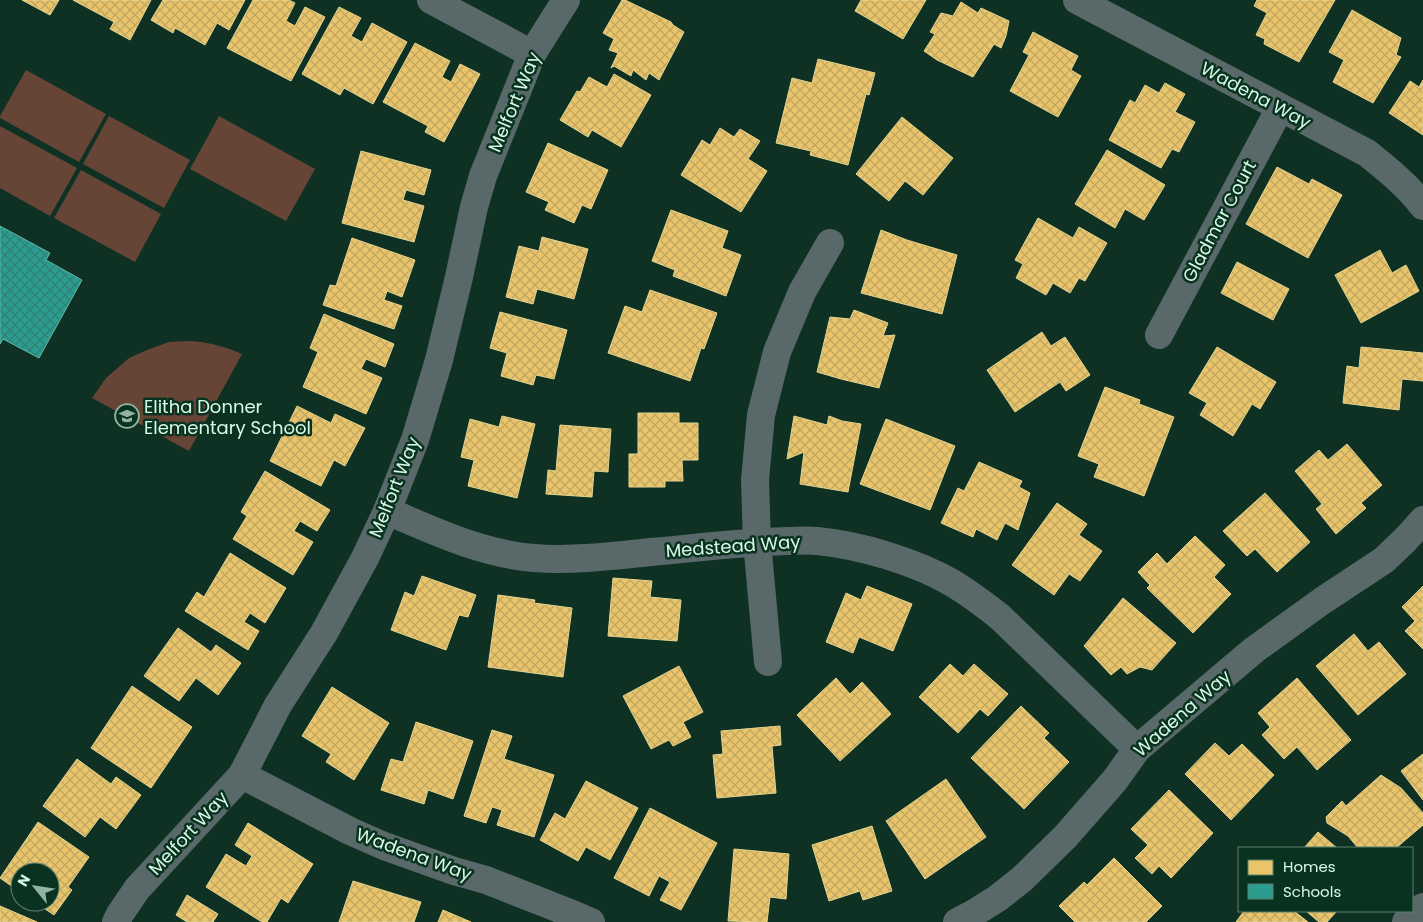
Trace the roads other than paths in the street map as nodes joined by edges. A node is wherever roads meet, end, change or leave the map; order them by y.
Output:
1 (431, 0) edge
2 (566, 0) edge
3 (1077, 0) edge
4 (532, 54) junction
5 (1280, 108) junction
6 (1423, 206) edge
7 (830, 242) dead end
8 (1159, 335) dead end
9 (387, 511) junction
10 (1423, 520) edge
11 (757, 542) junction
12 (768, 662) dead end
13 (1137, 749) junction
14 (242, 775) junction
15 (1423, 907) edge
16 (116, 922) edge
17 (590, 922) edge
18 (957, 922) edge
19 (1406, 922) edge

1 - 4 street
2 - 4 street, Melfort Way
3 - 5 street, Wadena Way
4 - 9 street, Melfort Way
5 - 6 street, Wadena Way
5 - 8 street, Gladmar Court
7 - 11 street
9 - 11 street, Medstead Way
9 - 14 street, Melfort Way
10 - 13 street, Wadena Way
11 - 12 street
11 - 13 street, Medstead Way
13 - 18 street, Wadena Way
14 - 16 street, Melfort Way
14 - 17 street, Wadena Way
15 - 19 street

